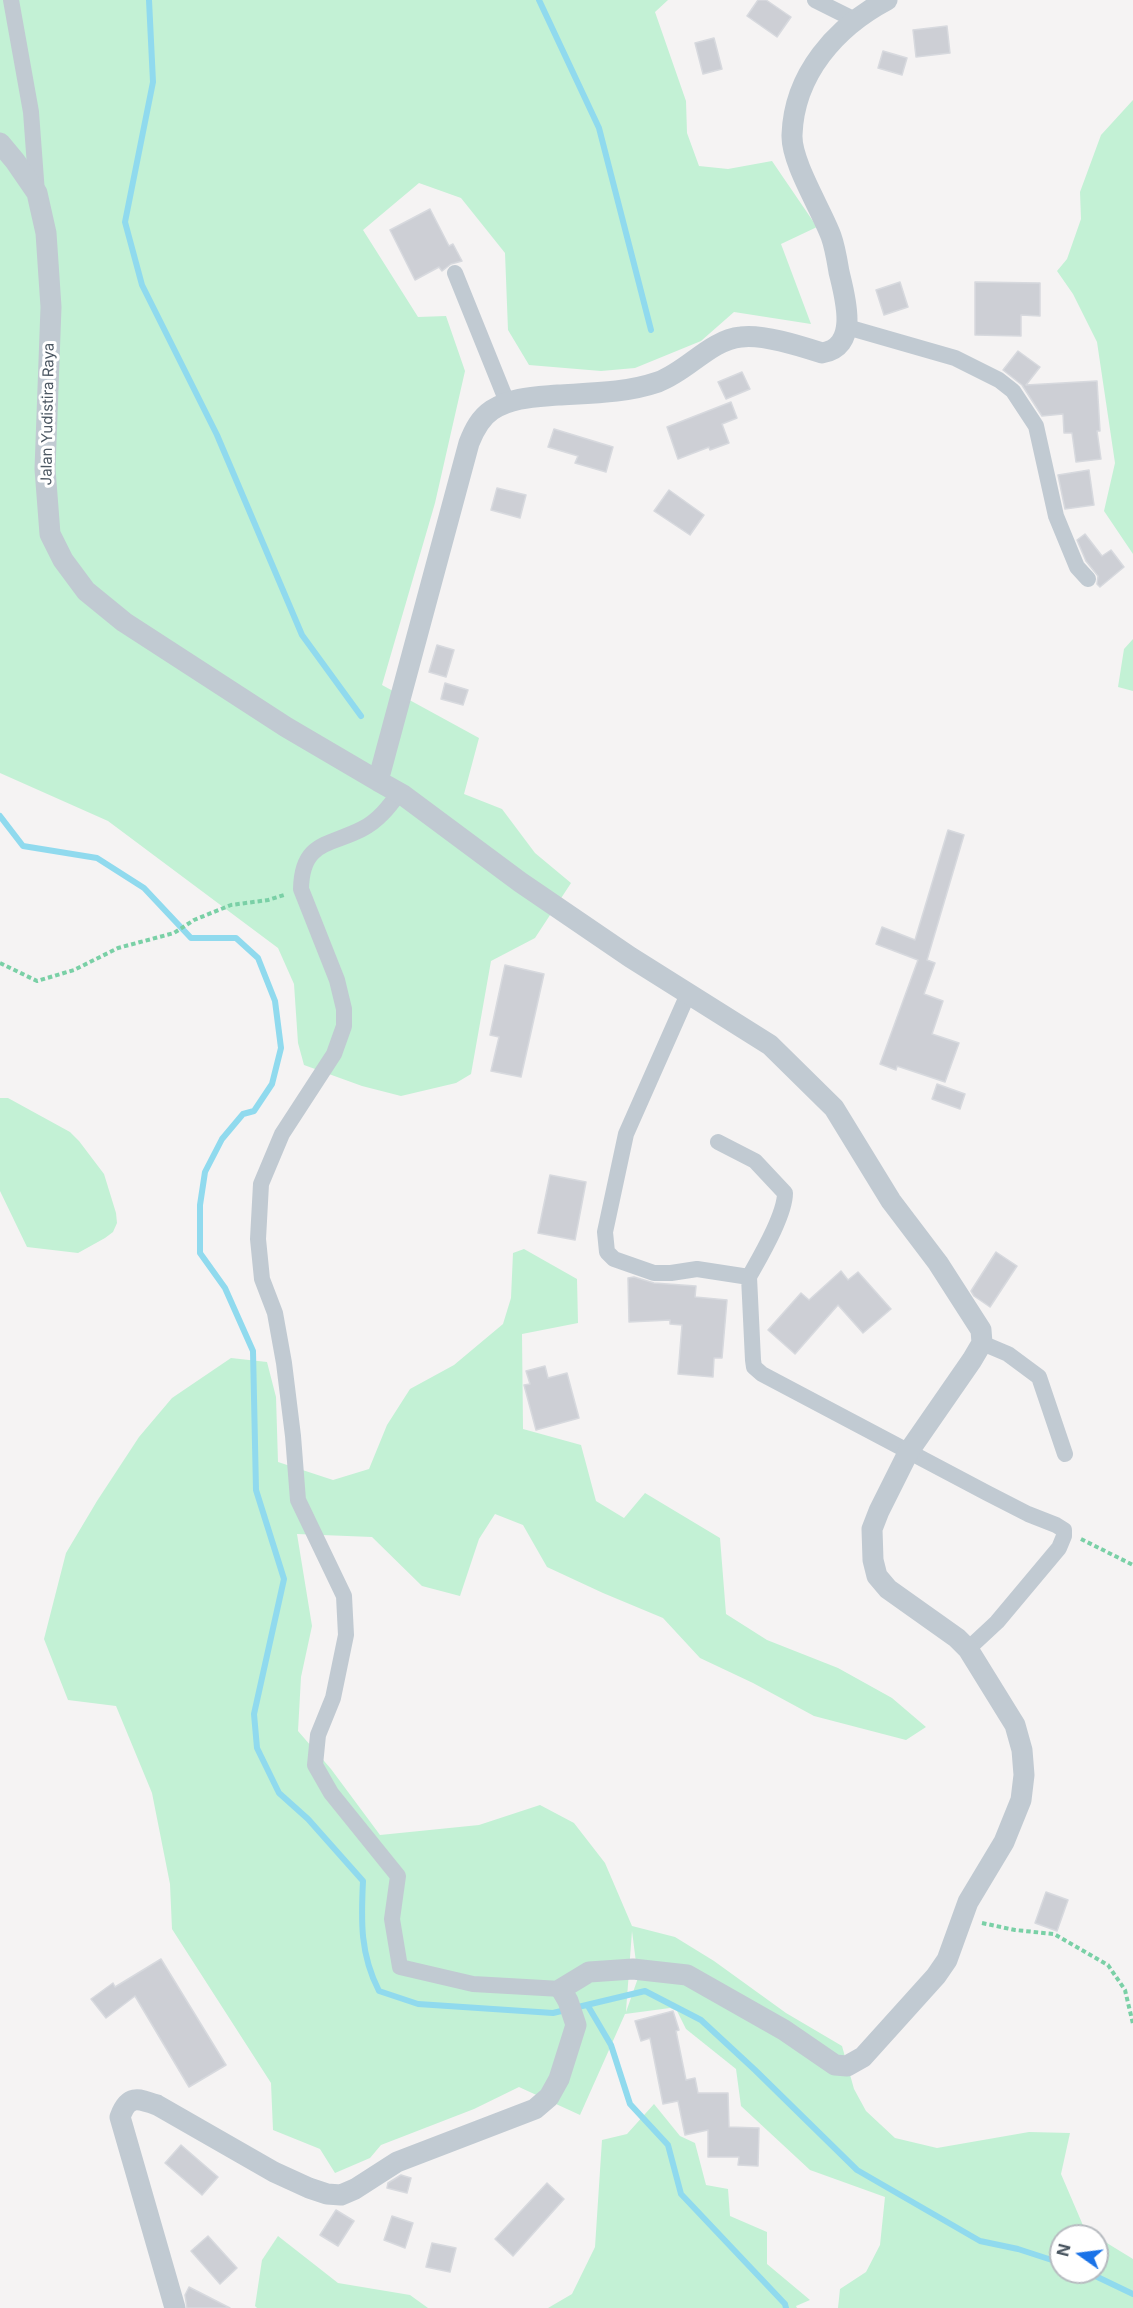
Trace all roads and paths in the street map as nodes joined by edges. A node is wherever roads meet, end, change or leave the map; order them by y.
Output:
1 (11, 0) edge
2 (815, 0) edge
3 (887, 0) edge
4 (855, 20) junction
5 (0, 143) edge
6 (37, 193) junction
7 (455, 273) dead end
8 (848, 327) junction
9 (507, 402) junction
10 (1088, 579) dead end
11 (378, 781) junction
12 (399, 793) junction
13 (301, 889) junction
14 (0, 963) edge
15 (688, 994) junction
16 (718, 1142) dead end
17 (750, 1277) junction
18 (982, 1343) junction
19 (909, 1451) junction
20 (1065, 1454) dead end
21 (1064, 1530) junction
22 (1133, 1565) edge
23 (968, 1649) junction
24 (961, 1919) junction
25 (565, 1995) junction
26 (1133, 2024) edge
27 (175, 2308) edge

1 - 6 street
2 - 4 street
3 - 4 street
4 - 8 street
5 - 6 street, Jalan Yudistira Raya
6 - 11 street, Jalan Yudistira Raya
7 - 9 street
8 - 9 street
8 - 10 street
9 - 11 street
11 - 12 street, Jalan Yudistira Raya
12 - 13 street
12 - 15 street, Jalan Yudistira Raya
13 - 14 path
13 - 25 street
15 - 17 street
15 - 18 street, Jalan Yudistira Raya
16 - 17 street
17 - 19 street
18 - 19 street
18 - 20 street
19 - 21 street
19 - 23 street
21 - 22 path
21 - 23 street
23 - 24 street
24 - 25 street
24 - 26 path
25 - 27 street

